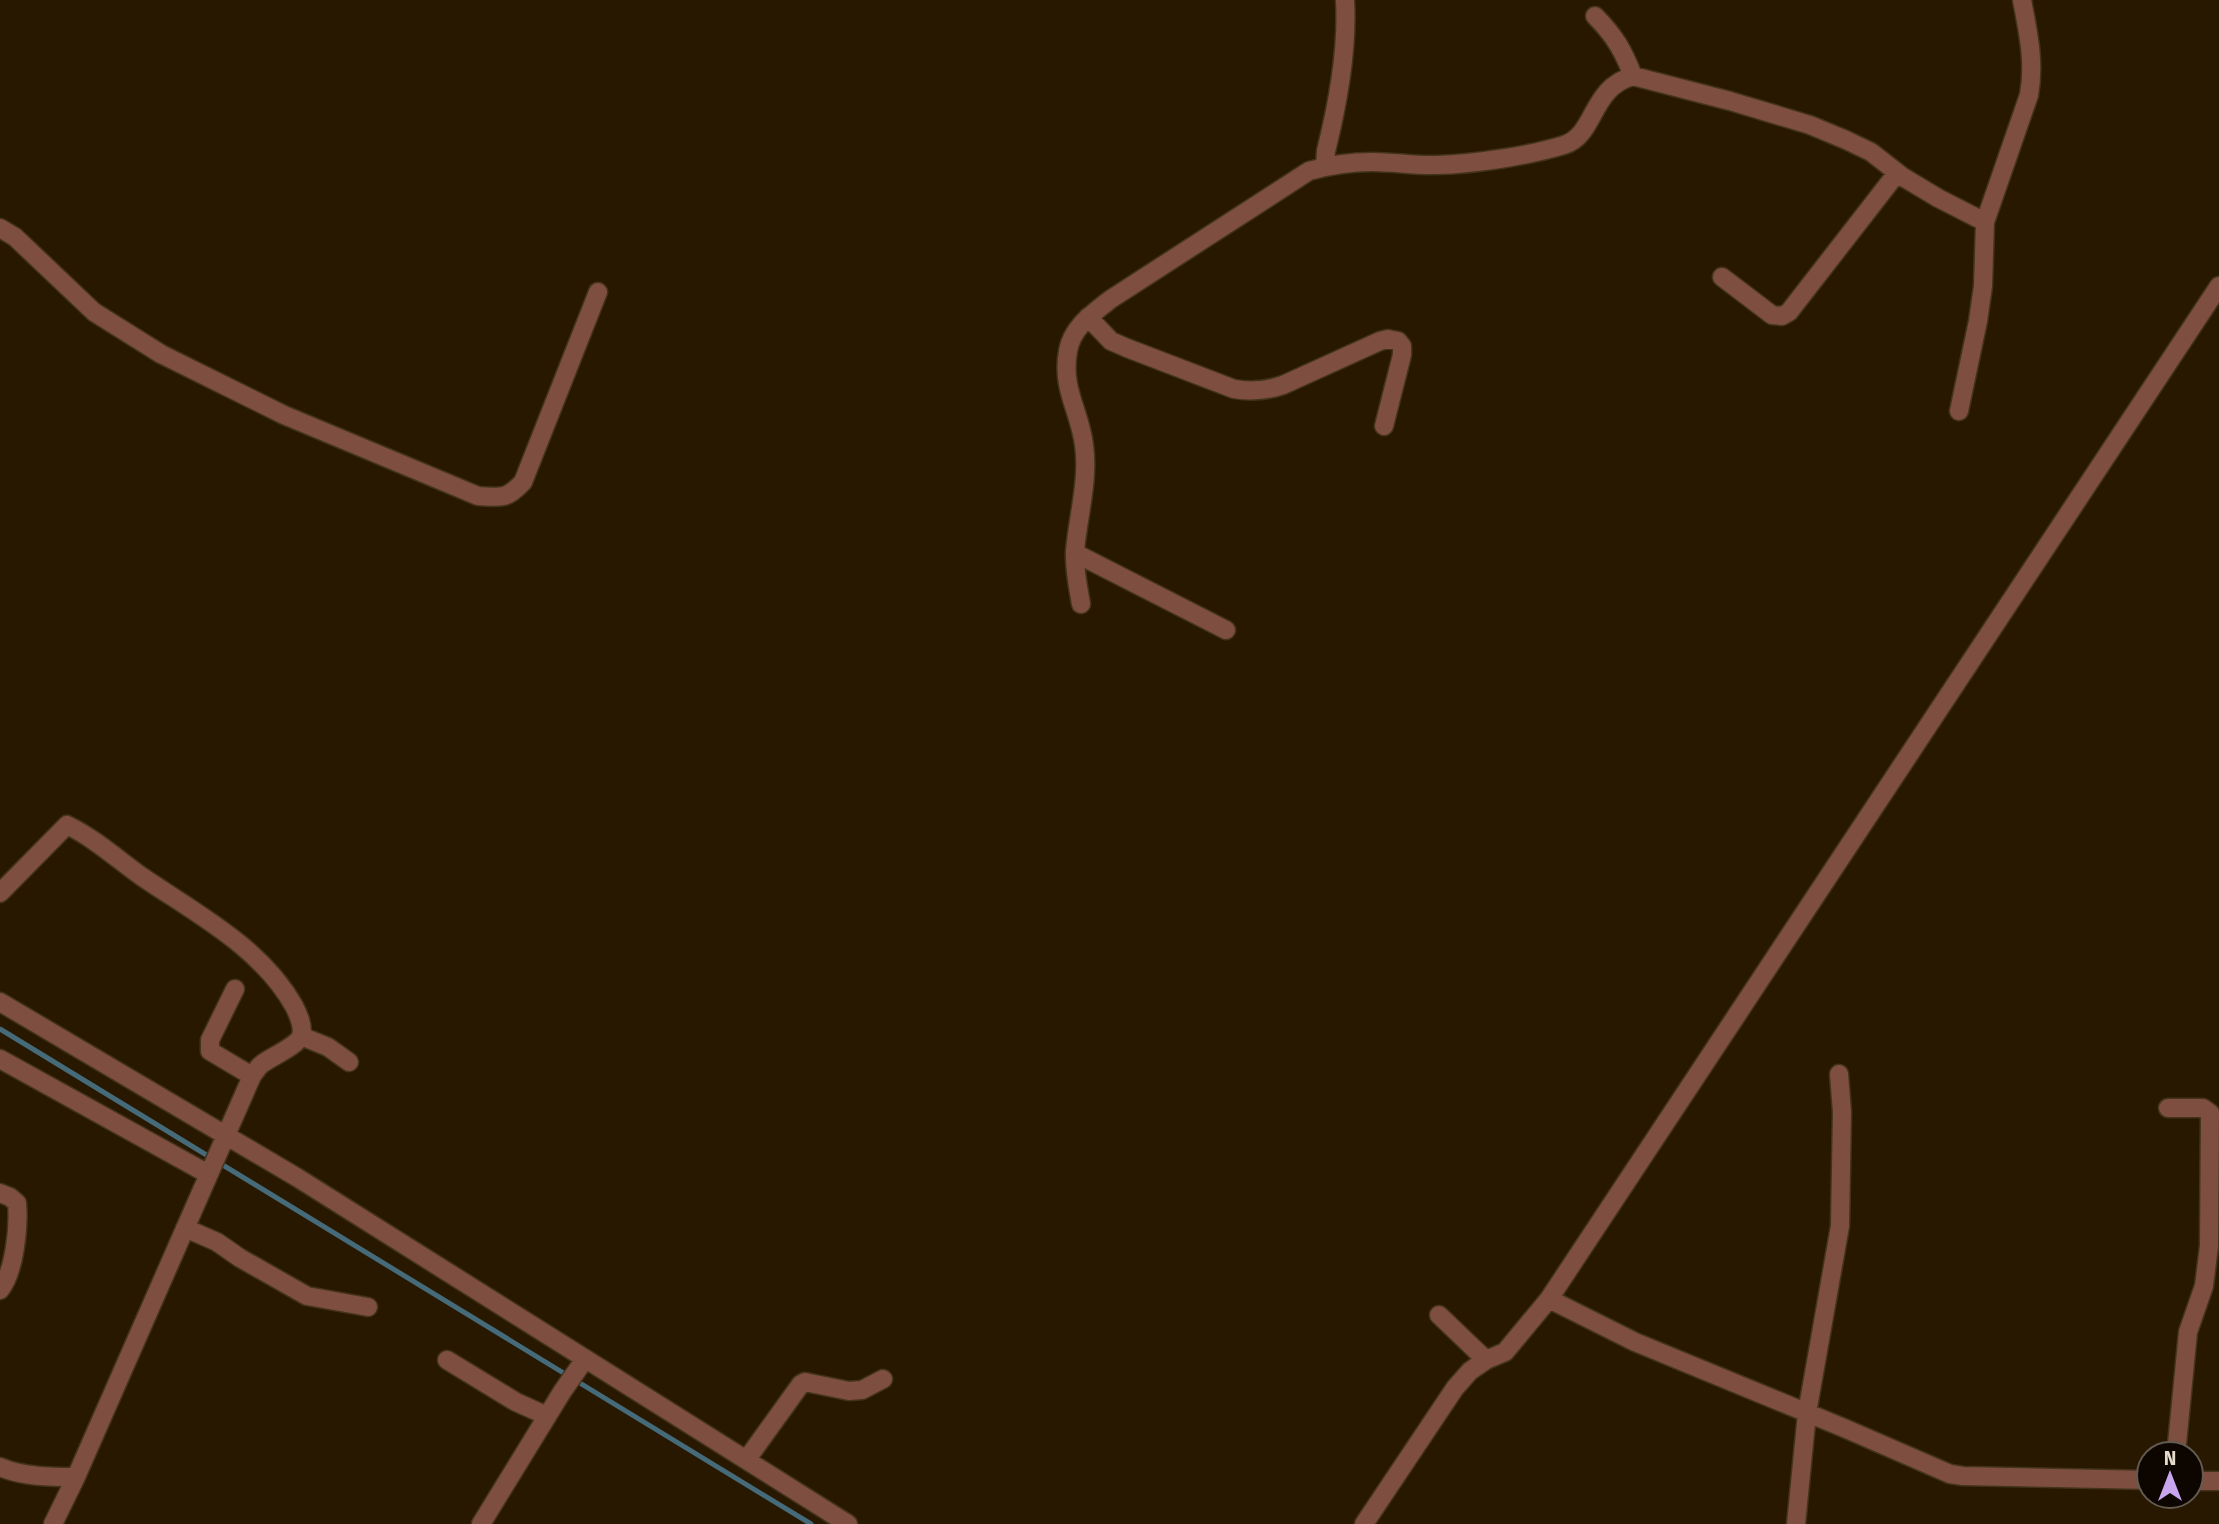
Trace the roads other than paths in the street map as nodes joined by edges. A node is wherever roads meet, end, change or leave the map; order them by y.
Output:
1 (1345, 0) edge
2 (2022, 0) edge
3 (1595, 16) dead end
4 (1633, 76) junction
5 (1325, 166) junction
6 (1897, 173) junction
7 (1985, 222) junction
8 (0, 228) edge
9 (1722, 277) dead end
10 (2219, 286) edge
11 (598, 292) dead end
12 (2211, 310) edge
13 (1088, 317) junction
14 (1959, 411) dead end
15 (1384, 426) dead end
16 (1075, 553) junction
17 (1082, 604) dead end
18 (1226, 630) dead end
19 (0, 892) edge
20 (235, 989) dead end
21 (0, 1002) edge
22 (301, 1036) junction
23 (0, 1059) edge
24 (349, 1062) dead end
25 (1839, 1074) dead end
26 (252, 1076) junction
27 (2168, 1108) dead end
28 (224, 1140) junction
29 (210, 1171) junction
30 (0, 1193) edge
31 (185, 1228) junction
32 (0, 1290) edge
33 (1549, 1299) junction
34 (368, 1307) dead end
35 (1439, 1315) dead end
36 (585, 1359) junction
37 (447, 1360) dead end
38 (1486, 1360) junction
39 (883, 1379) dead end
40 (1807, 1413) junction
41 (547, 1416) junction
42 (2177, 1440) edge
43 (747, 1460) junction
44 (0, 1467) edge
45 (76, 1477) junction
46 (2135, 1480) edge
47 (53, 1524) edge
48 (481, 1524) edge
49 (848, 1524) edge
50 (1364, 1524) edge
51 (1796, 1524) edge

1 - 5 street
2 - 7 street
3 - 4 street
4 - 5 street
4 - 6 street
5 - 13 street
6 - 7 street
6 - 9 street
7 - 14 street
8 - 11 street
10 - 12 street
12 - 33 street
13 - 15 street
13 - 16 street
16 - 17 street
16 - 18 street
19 - 22 street
20 - 26 street
21 - 28 street
22 - 24 street
22 - 26 street
23 - 29 street
25 - 40 street
26 - 28 street
27 - 42 street
28 - 29 street
28 - 36 street
29 - 31 street
30 - 32 street
31 - 34 street
31 - 45 street
33 - 38 street
33 - 40 street
35 - 38 street
36 - 41 street
36 - 43 street
37 - 41 street
38 - 50 street
39 - 43 street
40 - 46 street
40 - 51 street
41 - 48 street
43 - 49 street
44 - 45 street
45 - 47 street

